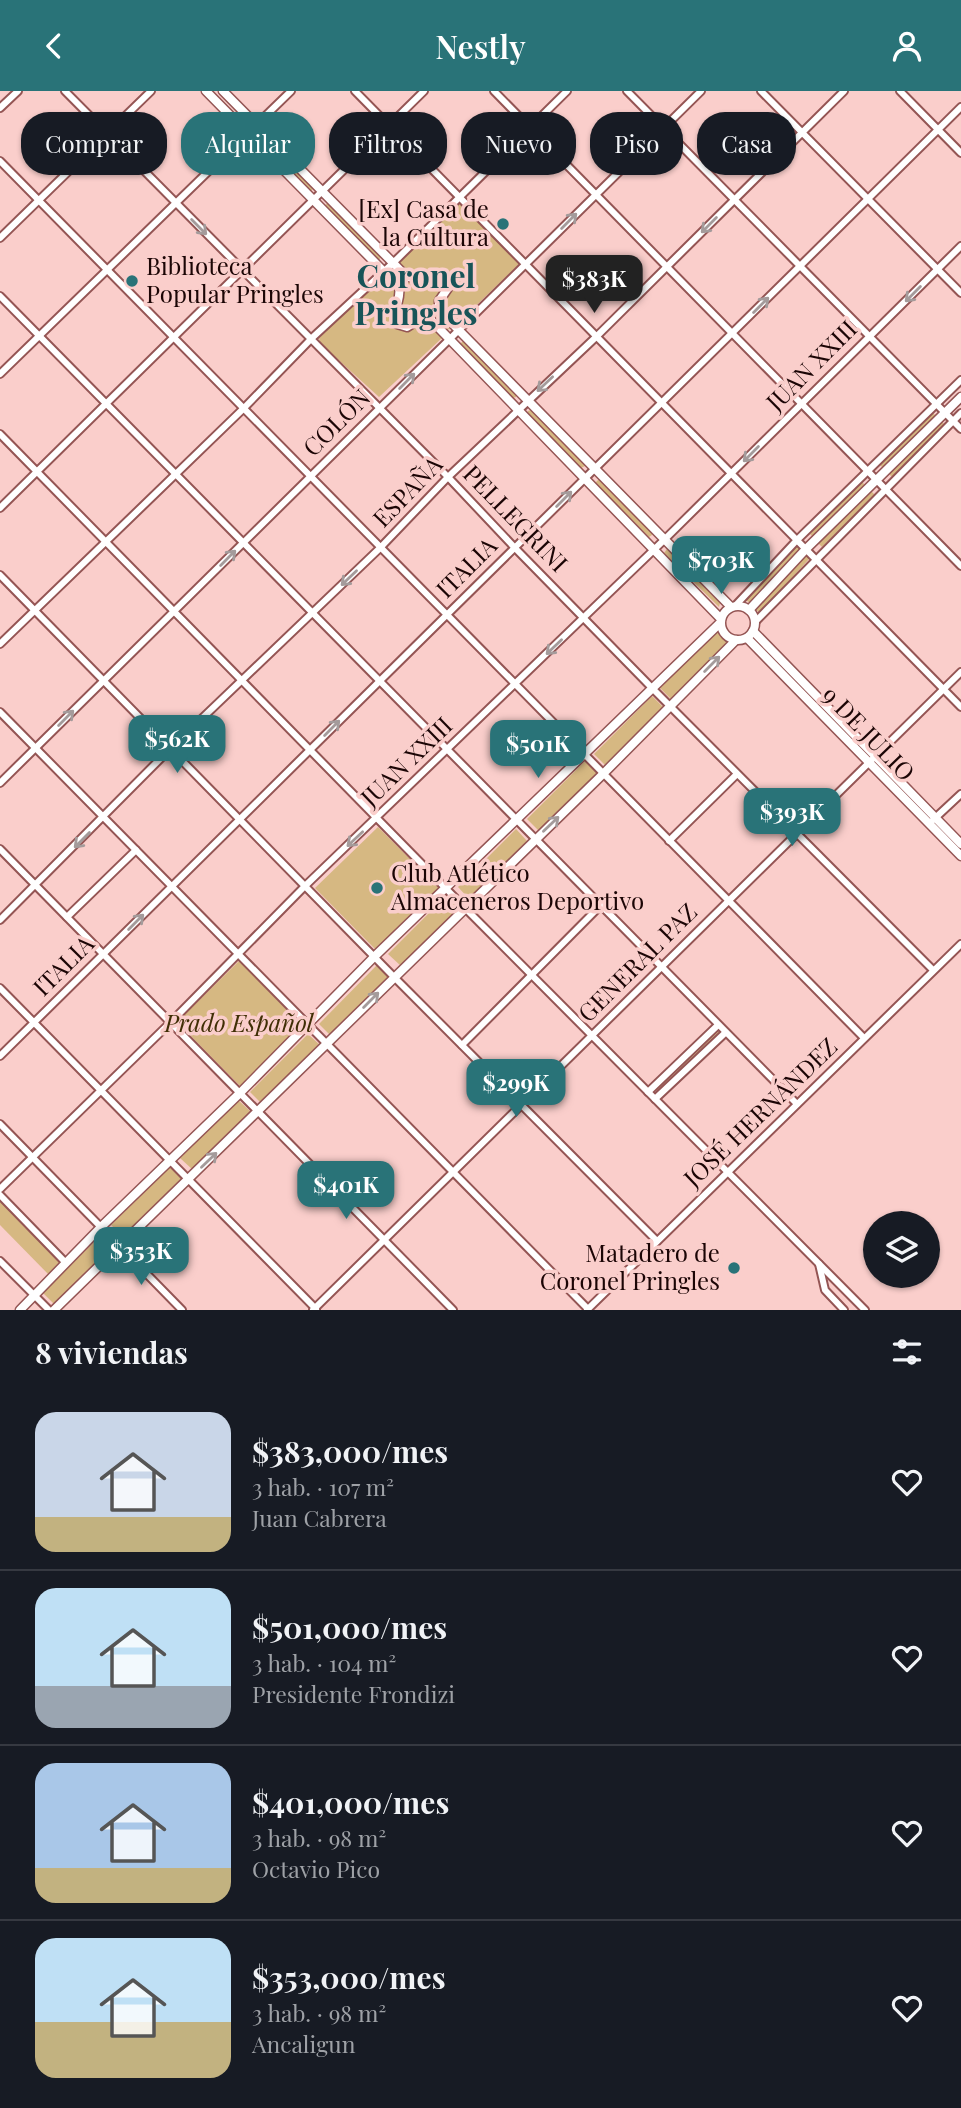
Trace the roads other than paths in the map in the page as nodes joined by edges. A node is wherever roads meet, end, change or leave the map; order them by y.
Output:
1 (18, 91) edge
2 (65, 91) edge
3 (151, 91) edge
4 (206, 91) edge
5 (223, 91) edge
6 (291, 91) edge
7 (355, 91) edge
8 (424, 91) edge
9 (494, 91) edge
10 (567, 91) edge
11 (627, 91) edge
12 (701, 91) edge
13 (761, 91) edge
14 (844, 91) edge
15 (900, 91) edge
16 (961, 107) edge
17 (0, 108) edge
18 (86, 112) edge
19 (130, 112) edge
20 (227, 112) edge
21 (244, 112) edge
22 (270, 112) edge
23 (376, 112) edge
24 (402, 112) edge
25 (514, 112) edge
26 (545, 112) edge
27 (647, 112) edge
28 (679, 112) edge
29 (938, 130) junction
30 (802, 132) junction
31 (683, 148) edge
32 (961, 153) edge
33 (0, 161) edge
34 (65, 175) edge
35 (147, 175) edge
36 (206, 175) edge
37 (289, 175) edge
38 (306, 175) edge
39 (338, 175) edge
40 (437, 175) edge
41 (482, 175) edge
42 (576, 175) edge
43 (616, 175) edge
44 (322, 191) junction
45 (596, 195) junction
46 (459, 198) junction
47 (313, 199) junction
48 (868, 199) junction
49 (39, 200) junction
50 (734, 200) junction
51 (176, 204) junction
52 (0, 238) edge
53 (961, 246) edge
54 (393, 263) junction
55 (525, 265) junction
56 (800, 266) junction
57 (667, 267) junction
58 (937, 269) junction
59 (108, 270) junction
60 (242, 270) junction
61 (384, 271) junction
62 (961, 293) edge
63 (0, 296) edge
64 (458, 331) junction
65 (732, 333) junction
66 (39, 336) junction
67 (174, 337) junction
68 (596, 337) junction
69 (869, 337) junction
70 (312, 338) junction
71 (450, 339) junction
72 (0, 374) edge
73 (961, 380) edge
74 (961, 397) edge
75 (527, 400) junction
76 (106, 403) junction
77 (661, 403) junction
78 (937, 403) junction
79 (801, 404) junction
80 (380, 408) junction
81 (243, 409) junction
82 (518, 409) junction
83 (946, 412) junction
84 (961, 413) edge
85 (953, 421) junction
86 (961, 429) edge
87 (0, 434) edge
88 (595, 469) junction
89 (37, 471) junction
90 (868, 472) junction
91 (731, 474) junction
92 (175, 475) junction
93 (310, 477) junction
94 (448, 477) junction
95 (585, 478) junction
96 (876, 479) junction
97 (885, 489) junction
98 (0, 507) edge
99 (664, 540) junction
100 (797, 540) junction
101 (105, 542) junction
102 (243, 544) junction
103 (380, 548) junction
104 (514, 548) junction
105 (806, 548) junction
106 (654, 549) junction
107 (961, 553) edge
108 (816, 558) junction
109 (955, 560) junction
110 (961, 566) edge
111 (0, 575) edge
112 (733, 606) junction
113 (33, 610) junction
114 (750, 610) junction
115 (174, 612) junction
116 (312, 614) junction
117 (447, 615) junction
118 (584, 618) junction
119 (721, 621) junction
120 (755, 622) junction
121 (750, 635) junction
122 (736, 641) junction
123 (0, 644) edge
124 (961, 673) edge
125 (103, 681) junction
126 (243, 681) junction
127 (379, 682) junction
128 (515, 685) junction
129 (653, 689) junction
130 (944, 689) junction
131 (671, 706) junction
132 (961, 707) edge
133 (0, 712) edge
134 (36, 748) junction
135 (170, 749) junction
136 (310, 750) junction
137 (446, 751) junction
138 (584, 755) junction
139 (873, 760) junction
140 (737, 774) junction
141 (603, 775) junction
142 (0, 783) edge
143 (961, 794) edge
144 (104, 817) junction
145 (377, 818) junction
146 (240, 820) junction
147 (516, 821) junction
148 (932, 821) junction
149 (797, 834) junction
150 (535, 840) junction
151 (668, 841) junction
152 (961, 844) edge
153 (0, 849) edge
154 (136, 850) junction
155 (961, 856) edge
156 (36, 885) junction
157 (172, 886) junction
158 (305, 886) junction
159 (447, 889) junction
160 (728, 902) junction
161 (600, 906) junction
162 (466, 908) junction
163 (67, 917) junction
164 (0, 920) edge
165 (961, 944) edge
166 (104, 954) junction
167 (239, 954) junction
168 (374, 957) junction
169 (661, 968) junction
170 (933, 970) junction
171 (531, 975) junction
172 (394, 977) junction
173 (0, 988) edge
174 (171, 1022) junction
175 (34, 1023) junction
176 (308, 1025) junction
177 (718, 1025) junction
178 (725, 1033) junction
179 (592, 1035) junction
180 (864, 1038) junction
181 (327, 1044) junction
182 (462, 1045) junction
183 (0, 1056) edge
184 (100, 1090) junction
185 (648, 1092) junction
186 (240, 1093) junction
187 (655, 1099) junction
188 (797, 1104) junction
189 (521, 1105) junction
190 (259, 1112) junction
191 (0, 1124) edge
192 (32, 1156) junction
193 (169, 1161) junction
194 (453, 1172) junction
195 (728, 1172) junction
196 (188, 1180) junction
197 (0, 1189) edge
198 (0, 1195) edge
199 (102, 1227) junction
200 (384, 1240) junction
201 (657, 1241) junction
202 (120, 1246) junction
203 (0, 1261) edge
204 (66, 1263) junction
205 (819, 1263) junction
206 (34, 1296) junction
207 (315, 1309) edge
208 (20, 1310) edge
209 (49, 1310) edge
210 (54, 1310) edge
211 (182, 1310) edge
212 (453, 1310) edge
213 (588, 1310) edge
214 (844, 1310) edge
215 (865, 1310) edge

1 - 17 street
2 - 18 street, PELLEGRINI
3 - 19 street
4 - 20 main road
5 - 21 main road
6 - 22 street
7 - 23 street
8 - 24 street
9 - 25 street
10 - 26 street
11 - 27 street
12 - 28 street, COLÓN
13 - 30 street
14 - 30 street, ESPAÑA
15 - 29 street
16 - 29 street, ITALIA
29 - 32 street
29 - 48 street, ITALIA
30 - 48 street
30 - 50 street, ESPAÑA
31 - 50 street
33 - 49 street
34 - 49 street
35 - 51 street, PELLEGRINI
36 - 51 street
37 - 47 main road
38 - 44 main road
39 - 44 street
40 - 46 street
41 - 46 street
42 - 45 street
43 - 45 street, COLÓN
44 - 47 street
44 - 54 main road
55 -> 45 street, COLÓN
45 - 57 street
46 - 54 street
46 - 55 street
47 - 60 street
47 - 61 main road
48 - 56 street, ITALIA
48 - 58 street
49 - 52 street
49 - 59 street
50 - 56 street
50 -> 57 street, ESPAÑA
51 - 59 street
51 -> 60 street, PELLEGRINI
53 - 58 street, JUAN XXIII
54 - 61 street
54 - 64 main road
55 - 64 street, COLÓN
55 - 68 street
65 -> 56 street, ITALIA
56 - 69 street
57 - 65 street
57 - 68 street, ESPAÑA
58 - 62 street
58 -> 69 street, JUAN XXIII
59 - 66 street
59 - 67 street
60 - 67 street
60 - 70 street, PELLEGRINI
61 - 70 street
61 - 71 main road
63 - 66 street
64 - 71 street, COLÓN
64 - 75 main road
65 - 77 street, ITALIA
65 - 79 street
66 - 72 street
66 - 76 street
67 - 76 street
67 - 81 street
68 -> 75 street, ESPAÑA
68 - 77 street
69 - 78 street
69 - 79 street, JUAN XXIII
70 - 80 street, PELLEGRINI
70 - 81 street
80 -> 71 street, COLÓN
71 - 82 main road
73 - 78 street
74 - 83 main road
75 - 82 street, ESPAÑA
75 - 88 main road
76 - 89 street
76 - 92 street
77 - 88 street, ITALIA
77 - 91 street
78 - 83 street
78 - 90 street
79 - 90 street
79 -> 91 street, JUAN XXIII
80 - 93 street, COLÓN
80 - 94 street, PELLEGRINI
81 - 92 street
81 - 93 street
82 - 94 street, ESPAÑA
82 - 95 main road
83 - 85 street
83 - 96 main road
84 - 85 street
85 - 86 street
85 - 97 street
87 - 89 street
88 - 95 street, ITALIA
88 - 99 main road
89 - 98 street
89 - 101 street
90 - 96 street
90 - 100 street
91 - 99 street, JUAN XXIII
91 - 100 street
92 - 101 street
92 - 102 street
93 - 102 street, COLÓN
93 - 103 street
94 - 103 street, ESPAÑA
94 - 104 street, PELLEGRINI
104 -> 95 street, ITALIA
95 - 106 main road
96 - 97 street
96 - 105 main road
97 - 108 street
97 - 109 street
99 - 106 street, JUAN XXIII
99 - 112 main road
100 - 105 street
100 - 112 street
101 - 113 street
101 - 115 street
115 -> 102 street, COLÓN
102 - 116 street
103 -> 116 street, ESPAÑA
103 - 117 street
104 - 117 street, ITALIA
104 - 118 street, PELLEGRINI
105 - 108 street
105 - 114 main road
106 - 118 street, JUAN XXIII
106 - 119 main road
107 - 109 street
108 - 120 street
108 - 130 street
109 - 110 street
111 - 113 street
112 - 114 main road
112 - 119 main road
113 - 123 street
113 - 125 street
114 - 120 main road
115 - 125 street, COLÓN
115 - 126 street
116 - 126 street, ESPAÑA
116 - 127 street
117 - 127 street, ITALIA
117 - 128 street
118 -> 128 street, JUAN XXIII
118 - 129 street, PELLEGRINI
119 - 122 main road
119 - 129 main road
120 - 121 main road
121 - 122 main road
121 - 139 main road, 9 DE JULIO
131 -> 122 main road
124 - 130 street, GENERAL PAZ
134 -> 125 street, COLÓN
125 - 135 street
126 - 135 street, ESPAÑA
126 - 136 street
136 -> 127 street, ITALIA
127 - 137 street
128 - 137 street, JUAN XXIII
128 - 138 street
129 - 131 street, PELLEGRINI
129 - 138 main road
130 - 132 street
130 - 139 street, GENERAL PAZ
131 - 140 street, PELLEGRINI
131 - 141 main road
133 - 134 street
134 - 142 street, COLÓN
134 - 144 street
135 - 144 street, ESPAÑA
135 - 146 street
136 - 145 street
136 - 146 street, ITALIA
137 - 145 street, JUAN XXIII
137 - 147 street
138 - 141 street
138 - 147 main road
139 - 148 main road, 9 DE JULIO
139 - 149 street, GENERAL PAZ
140 - 149 street, PELLEGRINI
140 - 151 street
150 -> 141 main road
141 - 151 street
143 - 148 street
144 - 154 street
144 -> 156 street, ESPAÑA
145 -> 158 street, JUAN XXIII
145 - 159 street
146 - 157 street, ITALIA
146 - 158 street
147 - 150 street
147 - 159 main road
148 - 152 main road, 9 DE JULIO
148 - 155 main road, 9 DE JULIO
149 - 160 street, GENERAL PAZ
149 - 170 street, PELLEGRINI
150 - 161 street
150 - 162 main road
151 - 160 street
153 - 156 street
154 - 157 street
154 - 163 street
156 - 163 street
156 - 164 street, ESPAÑA
166 -> 157 street, ITALIA
157 - 167 street
158 - 167 street, JUAN XXIII
158 - 168 street
159 - 162 street
159 - 168 main road
160 - 169 street, GENERAL PAZ
160 - 180 street
161 - 169 street
161 - 171 street
162 - 171 street
162 - 172 main road
163 - 166 street
165 - 170 street, JOSÉ HERNÁNDEZ
166 - 174 street
166 - 175 street, ITALIA
167 - 174 street, JUAN XXIII
167 - 176 street
168 - 172 street
168 - 176 main road
169 - 177 street
169 - 179 street, GENERAL PAZ
170 - 180 street, JOSÉ HERNÁNDEZ
171 - 179 street
171 - 182 street
181 -> 172 main road
172 - 182 street
173 - 175 street
174 - 184 street, JUAN XXIII
174 - 186 street
175 - 183 street, ITALIA
175 - 184 street
176 - 181 street
176 - 186 main road
177 - 178 street
177 - 185 street
178 - 187 street
178 - 188 street
179 - 185 street
179 - 189 street, GENERAL PAZ
180 - 188 street, JOSÉ HERNÁNDEZ
181 - 190 main road
181 - 194 street
182 - 189 street
184 - 192 street, JUAN XXIII
184 - 193 street
185 - 187 street
186 - 190 street
186 - 193 main road
187 - 195 street
188 - 195 street, JOSÉ HERNÁNDEZ
189 - 194 street, GENERAL PAZ
189 - 201 street
196 -> 190 main road
190 - 200 street
191 - 192 street
192 - 197 street, JUAN XXIII
192 - 199 street
193 - 196 street
193 - 199 main road
194 - 200 street, GENERAL PAZ
194 - 213 street
195 - 201 street, JOSÉ HERNÁNDEZ
195 - 205 street
196 - 202 main road
196 - 207 street
198 - 204 street
199 - 202 street
199 - 204 main road
200 - 207 street, GENERAL PAZ
200 - 212 street
201 - 213 street, JOSÉ HERNÁNDEZ
202 - 210 main road
202 - 211 street
203 - 206 street
204 - 206 main road
205 - 214 street
205 - 215 street
206 - 208 main road
206 - 209 street

